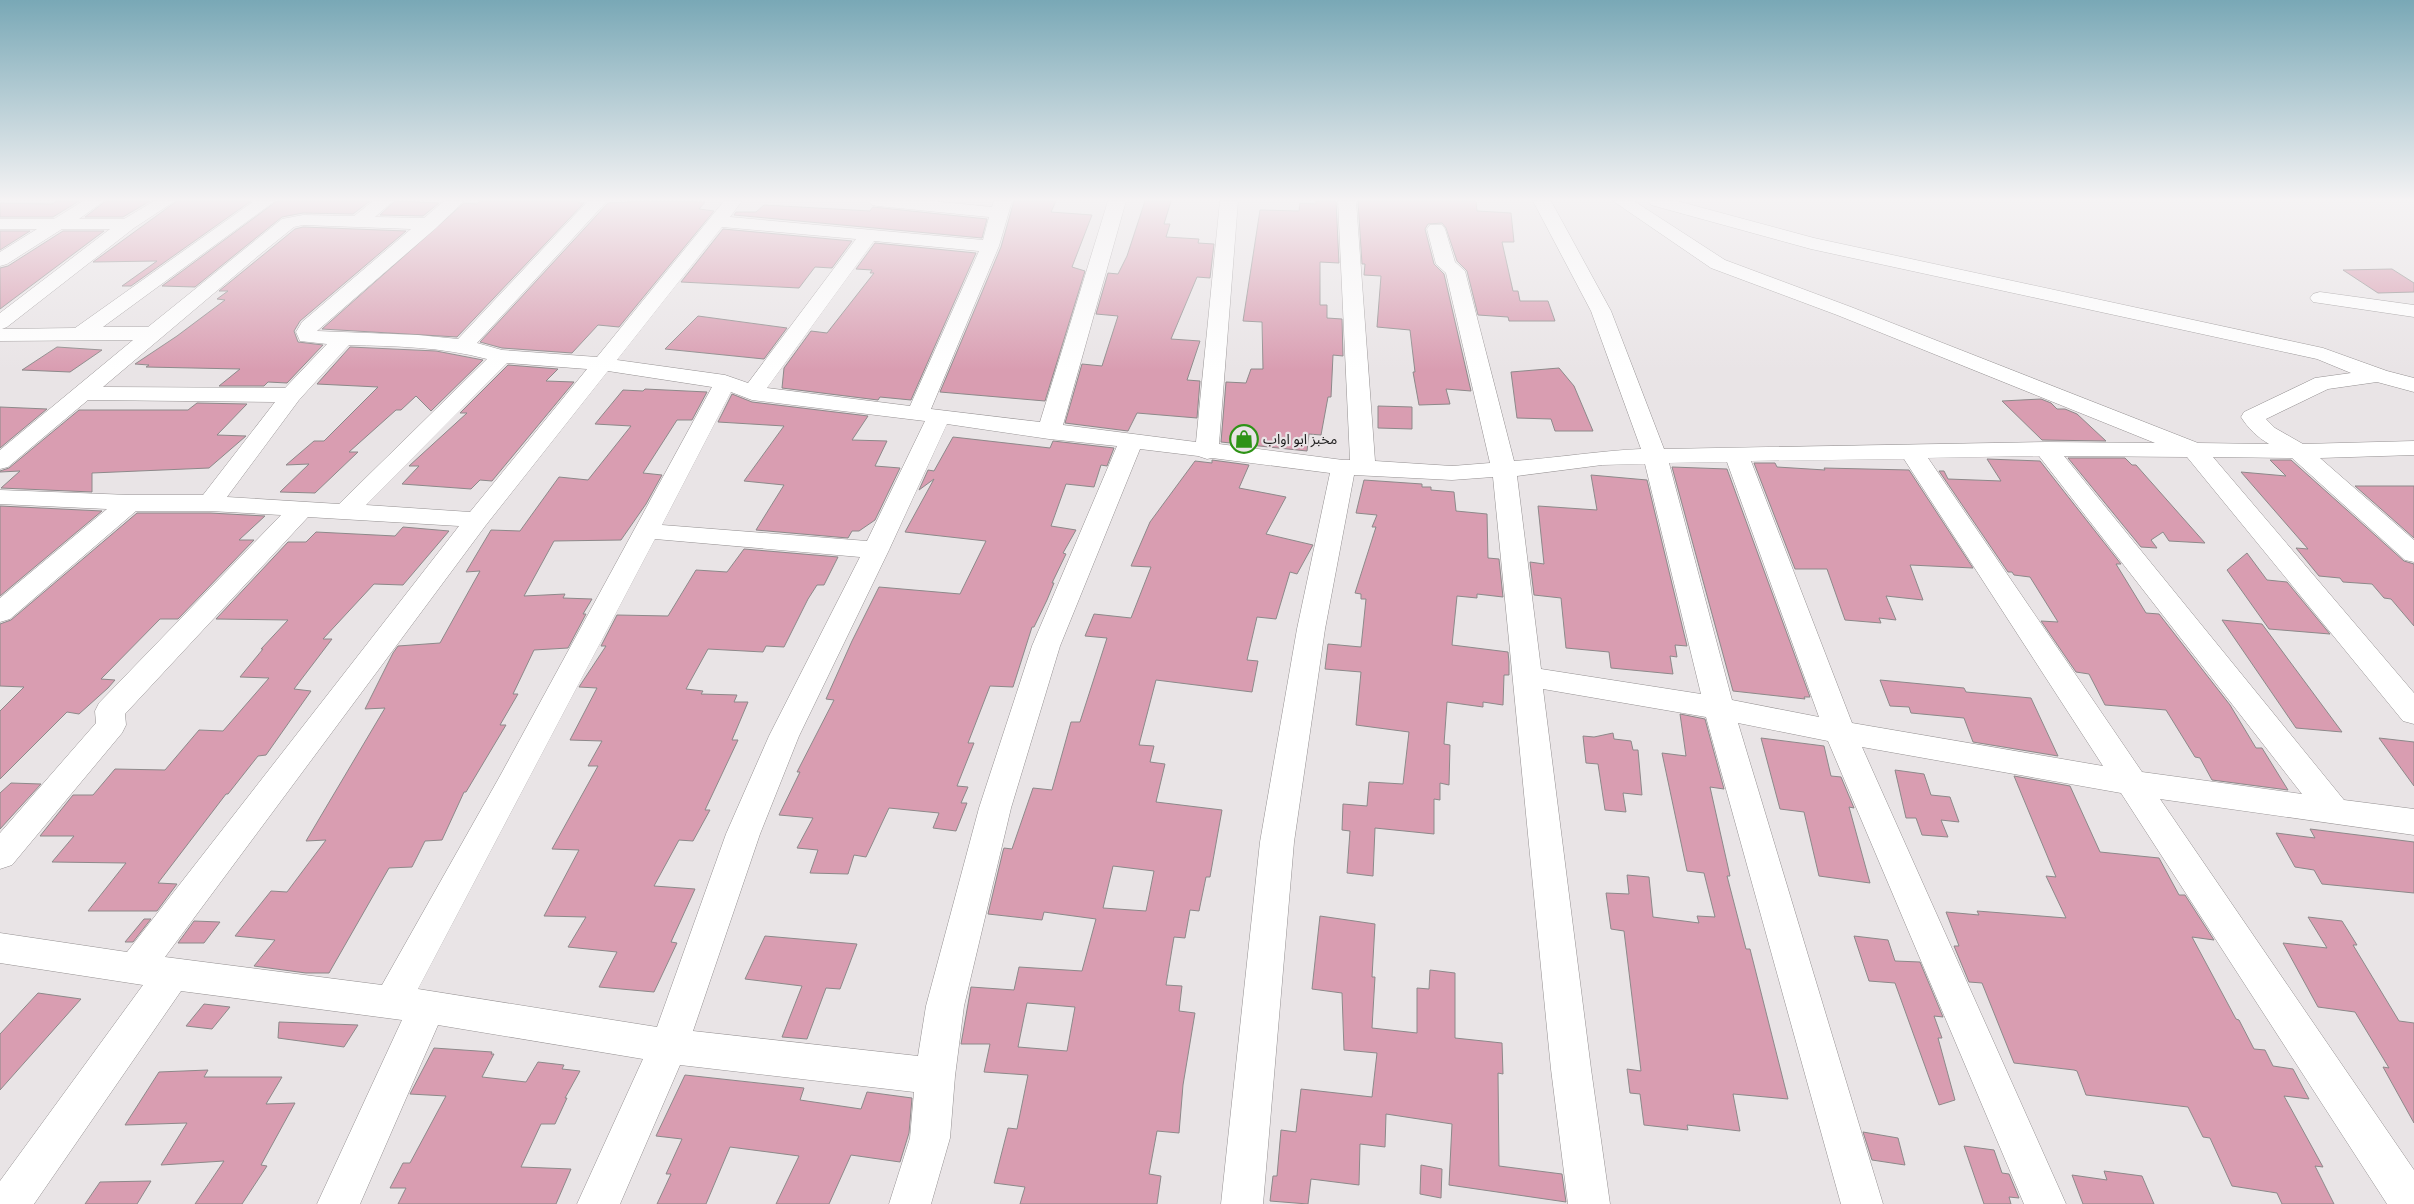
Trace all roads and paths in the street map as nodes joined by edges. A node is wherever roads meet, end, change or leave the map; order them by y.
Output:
1 (85, 257) edge
2 (186, 257) edge
3 (245, 257) edge
4 (391, 257) edge
5 (546, 257) edge
6 (688, 257) edge
7 (850, 257) edge
8 (986, 257) edge
9 (1100, 257) edge
10 (1224, 257) edge
11 (1348, 257) edge
12 (1444, 257) edge
13 (1572, 257) edge
14 (1708, 257) edge
15 (1876, 257) edge
16 (2320, 298) dead end
17 (2414, 311) edge
18 (0, 323) edge
19 (153, 333) junction
20 (80, 334) junction
21 (0, 335) edge
22 (343, 339) junction
23 (463, 346) junction
24 (502, 356) junction
25 (602, 364) junction
26 (2414, 374) edge
27 (2380, 376) junction
28 (2414, 384) edge
29 (739, 388) junction
30 (84, 393) junction
31 (290, 395) junction
32 (928, 416) junction
33 (1049, 432) junction
34 (1131, 442) junction
35 (2414, 448) edge
36 (2046, 449) junction
37 (2194, 450) junction
38 (1910, 451) junction
39 (2298, 451) junction
40 (1207, 452) junction
41 (1736, 454) junction
42 (1655, 456) junction
43 (0, 462) edge
44 (1353, 468) junction
45 (1504, 470) junction
46 (0, 498) edge
47 (130, 503) junction
48 (210, 504) junction
49 (301, 509) junction
50 (346, 511) junction
51 (478, 520) junction
52 (647, 531) junction
53 (876, 550) junction
54 (2414, 554) edge
55 (0, 613) edge
56 (1529, 677) junction
57 (1719, 708) junction
58 (2414, 713) edge
59 (1840, 732) junction
60 (2133, 783) junction
61 (2334, 811) junction
62 (2414, 822) edge
63 (0, 856) edge
64 (0, 948) edge
65 (154, 971) junction
66 (409, 1004) junction
67 (669, 1046) junction
68 (935, 1076) junction
69 (9, 1204) edge
70 (338, 1204) edge
71 (598, 1204) edge
72 (910, 1204) edge
73 (1242, 1204) edge
74 (1589, 1204) edge
75 (1862, 1204) edge
76 (2045, 1204) edge
77 (2412, 1204) edge

1 - 18 street
2 - 20 street
3 - 19 street
4 - 22 street
5 - 23 street
6 - 25 street
7 - 29 street
8 - 32 street
9 - 33 street
10 - 40 street
11 - 44 street
12 - 45 street
13 - 42 street
14 - 37 street
15 - 27 street
16 - 17 street
19 - 20 street
19 - 30 street
20 - 21 street
22 - 23 street
22 - 31 street
23 - 24 street
24 - 25 street
24 - 50 street
25 - 29 street
25 - 51 street
26 - 27 street
27 - 28 street
27 - 39 street
29 - 32 street
29 - 52 street
30 - 31 street
30 - 43 street
31 - 48 street
32 - 33 street
32 - 53 street
33 - 34 street
34 - 40 street
34 - 68 street
35 - 39 street
36 - 37 street
36 - 38 street
36 - 61 street
37 - 39 street
37 - 58 street
38 - 41 street
38 - 60 street
39 - 54 street
40 - 44 street
41 - 42 street
41 - 59 street
42 - 45 street
42 - 57 street
44 - 45 street
44 - 73 street
45 - 56 street
46 - 47 street
47 - 48 street
47 - 55 street
48 - 49 street
49 - 50 street
49 - 63 street
50 - 51 street
51 - 65 street
52 - 53 street
52 - 66 street
53 - 67 street
56 - 57 street
56 - 74 street
57 - 59 street
57 - 75 street
59 - 60 street
59 - 76 street
60 - 61 street
60 - 77 street
61 - 62 street
64 - 65 street
65 - 66 street
65 - 69 street
66 - 67 street
66 - 70 street
67 - 68 street
67 - 71 street
68 - 72 street

